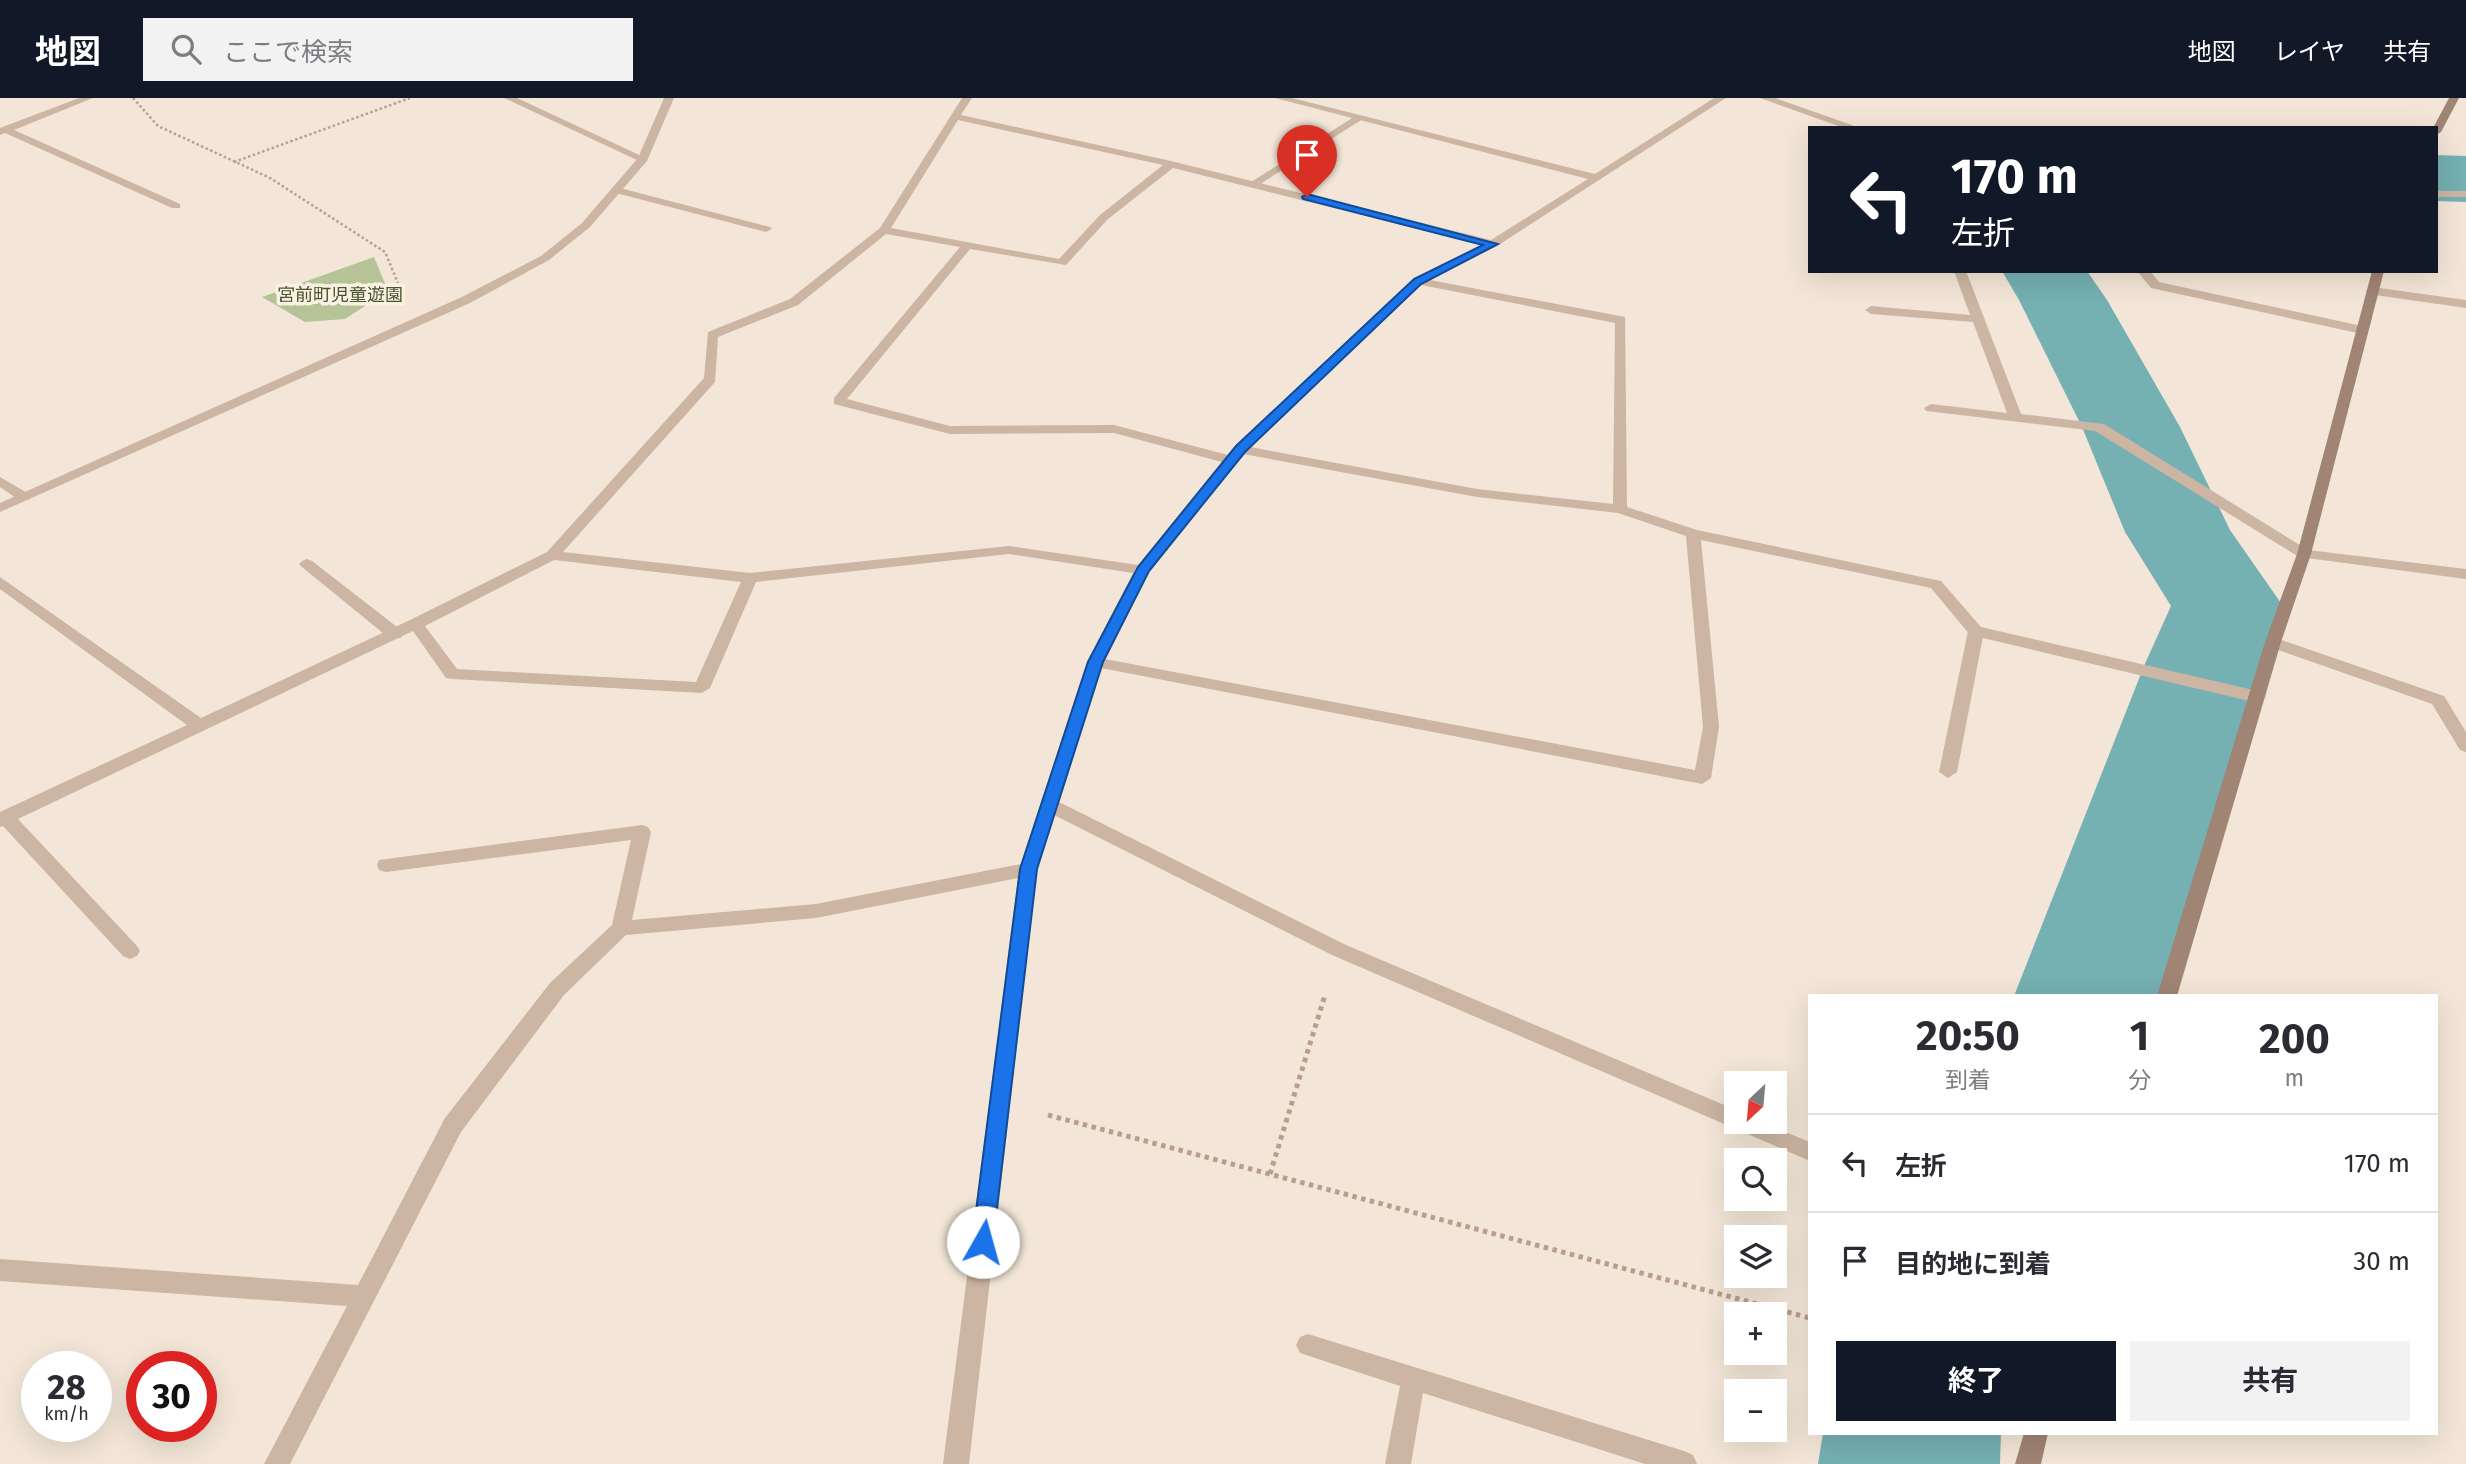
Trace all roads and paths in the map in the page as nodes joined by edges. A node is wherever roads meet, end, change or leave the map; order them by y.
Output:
1 (88, 98) edge
2 (133, 98) edge
3 (410, 98) edge
4 (509, 98) edge
5 (669, 98) edge
6 (967, 98) edge
7 (1280, 98) edge
8 (1721, 98) edge
9 (1765, 98) edge
10 (2454, 98) edge
11 (956, 117) junction
12 (1361, 117) junction
13 (1849, 126) edge
14 (2438, 128) edge
15 (3, 131) edge
16 (643, 159) junction
17 (233, 162) junction
18 (1171, 164) junction
19 (1594, 177) junction
20 (1253, 184) junction
21 (616, 190) junction
22 (2438, 194) edge
23 (2466, 194) edge
24 (176, 206) dead end
25 (765, 229) dead end
26 (884, 230) junction
27 (1493, 244) junction
28 (966, 247) junction
29 (1961, 273) edge
30 (2145, 273) edge
31 (2377, 273) edge
32 (1418, 281) junction
33 (398, 284) dead end
34 (2372, 291) junction
35 (2466, 304) edge
36 (1871, 310) dead end
37 (1979, 319) junction
38 (2362, 330) junction
39 (1931, 408) dead end
40 (2016, 418) junction
41 (1236, 454) junction
42 (0, 481) edge
43 (24, 498) junction
44 (0, 508) edge
45 (1620, 509) junction
46 (1693, 534) junction
47 (2304, 554) junction
48 (552, 555) junction
49 (307, 564) dead end
50 (1142, 570) junction
51 (2466, 574) edge
52 (750, 578) junction
53 (0, 582) edge
54 (416, 624) junction
55 (1976, 631) junction
56 (395, 634) junction
57 (2273, 642) junction
58 (1095, 662) junction
59 (2258, 697) junction
60 (200, 726) junction
61 (2466, 746) edge
62 (1948, 772) dead end
63 (1049, 805) junction
64 (2, 819) edge
65 (386, 864) dead end
66 (1028, 869) junction
67 (621, 928) junction
68 (1339, 950) junction
69 (130, 951) dead end
70 (2168, 994) edge
71 (999, 1103) junction
72 (1724, 1115) edge
73 (1768, 1134) edge
74 (1808, 1151) edge
75 (1270, 1174) junction
76 (0, 1270) edge
77 (365, 1296) junction
78 (1808, 1317) edge
79 (1308, 1345) dead end
80 (1414, 1378) junction
81 (2035, 1435) edge
82 (277, 1464) edge
83 (956, 1464) edge
84 (1398, 1464) edge
85 (1684, 1464) edge
86 (2028, 1464) edge

1 - 15 street
2 - 17 path
3 - 17 path
4 - 16 street
5 - 16 street
6 - 11 street
7 - 12 street
8 - 19 street
9 - 13 street
10 - 14 street
11 - 18 street
11 - 26 street
12 - 19 street
12 - 20 street
15 - 24 street
16 - 21 street
17 - 33 path
18 - 20 street
18 - 28 street
19 - 27 street
20 - 27 street
21 - 25 street
21 - 43 street
22 - 23 street
26 - 28 street
26 - 48 street
27 - 32 street
28 - 41 street
29 - 37 street
30 - 38 street
31 - 34 street
32 - 41 street
32 - 45 street
34 - 35 street
34 - 38 street
36 - 37 street
37 - 40 street
38 - 47 street
39 - 40 street
40 - 47 street
41 - 45 street
41 - 50 street
42 - 43 street
43 - 44 street
45 - 46 street
46 - 55 street
46 - 58 street
47 - 51 street
47 - 57 street
48 - 52 street
48 - 54 street
49 - 56 street
50 - 52 street
50 - 58 street
52 - 54 street
53 - 60 street
54 - 56 street
55 - 59 street
55 - 62 street
56 - 60 street
57 - 59 street
57 - 61 street
58 - 63 street
59 - 70 street
60 - 64 street
63 - 66 street
63 - 68 street
64 - 69 street
65 - 67 street
66 - 67 street
66 - 71 street
67 - 77 street
68 - 72 street
68 - 75 path
71 - 75 path
71 - 83 street
73 - 74 street
75 - 78 path
76 - 77 street
77 - 82 street
79 - 80 street
80 - 84 street
80 - 85 street
81 - 86 street

